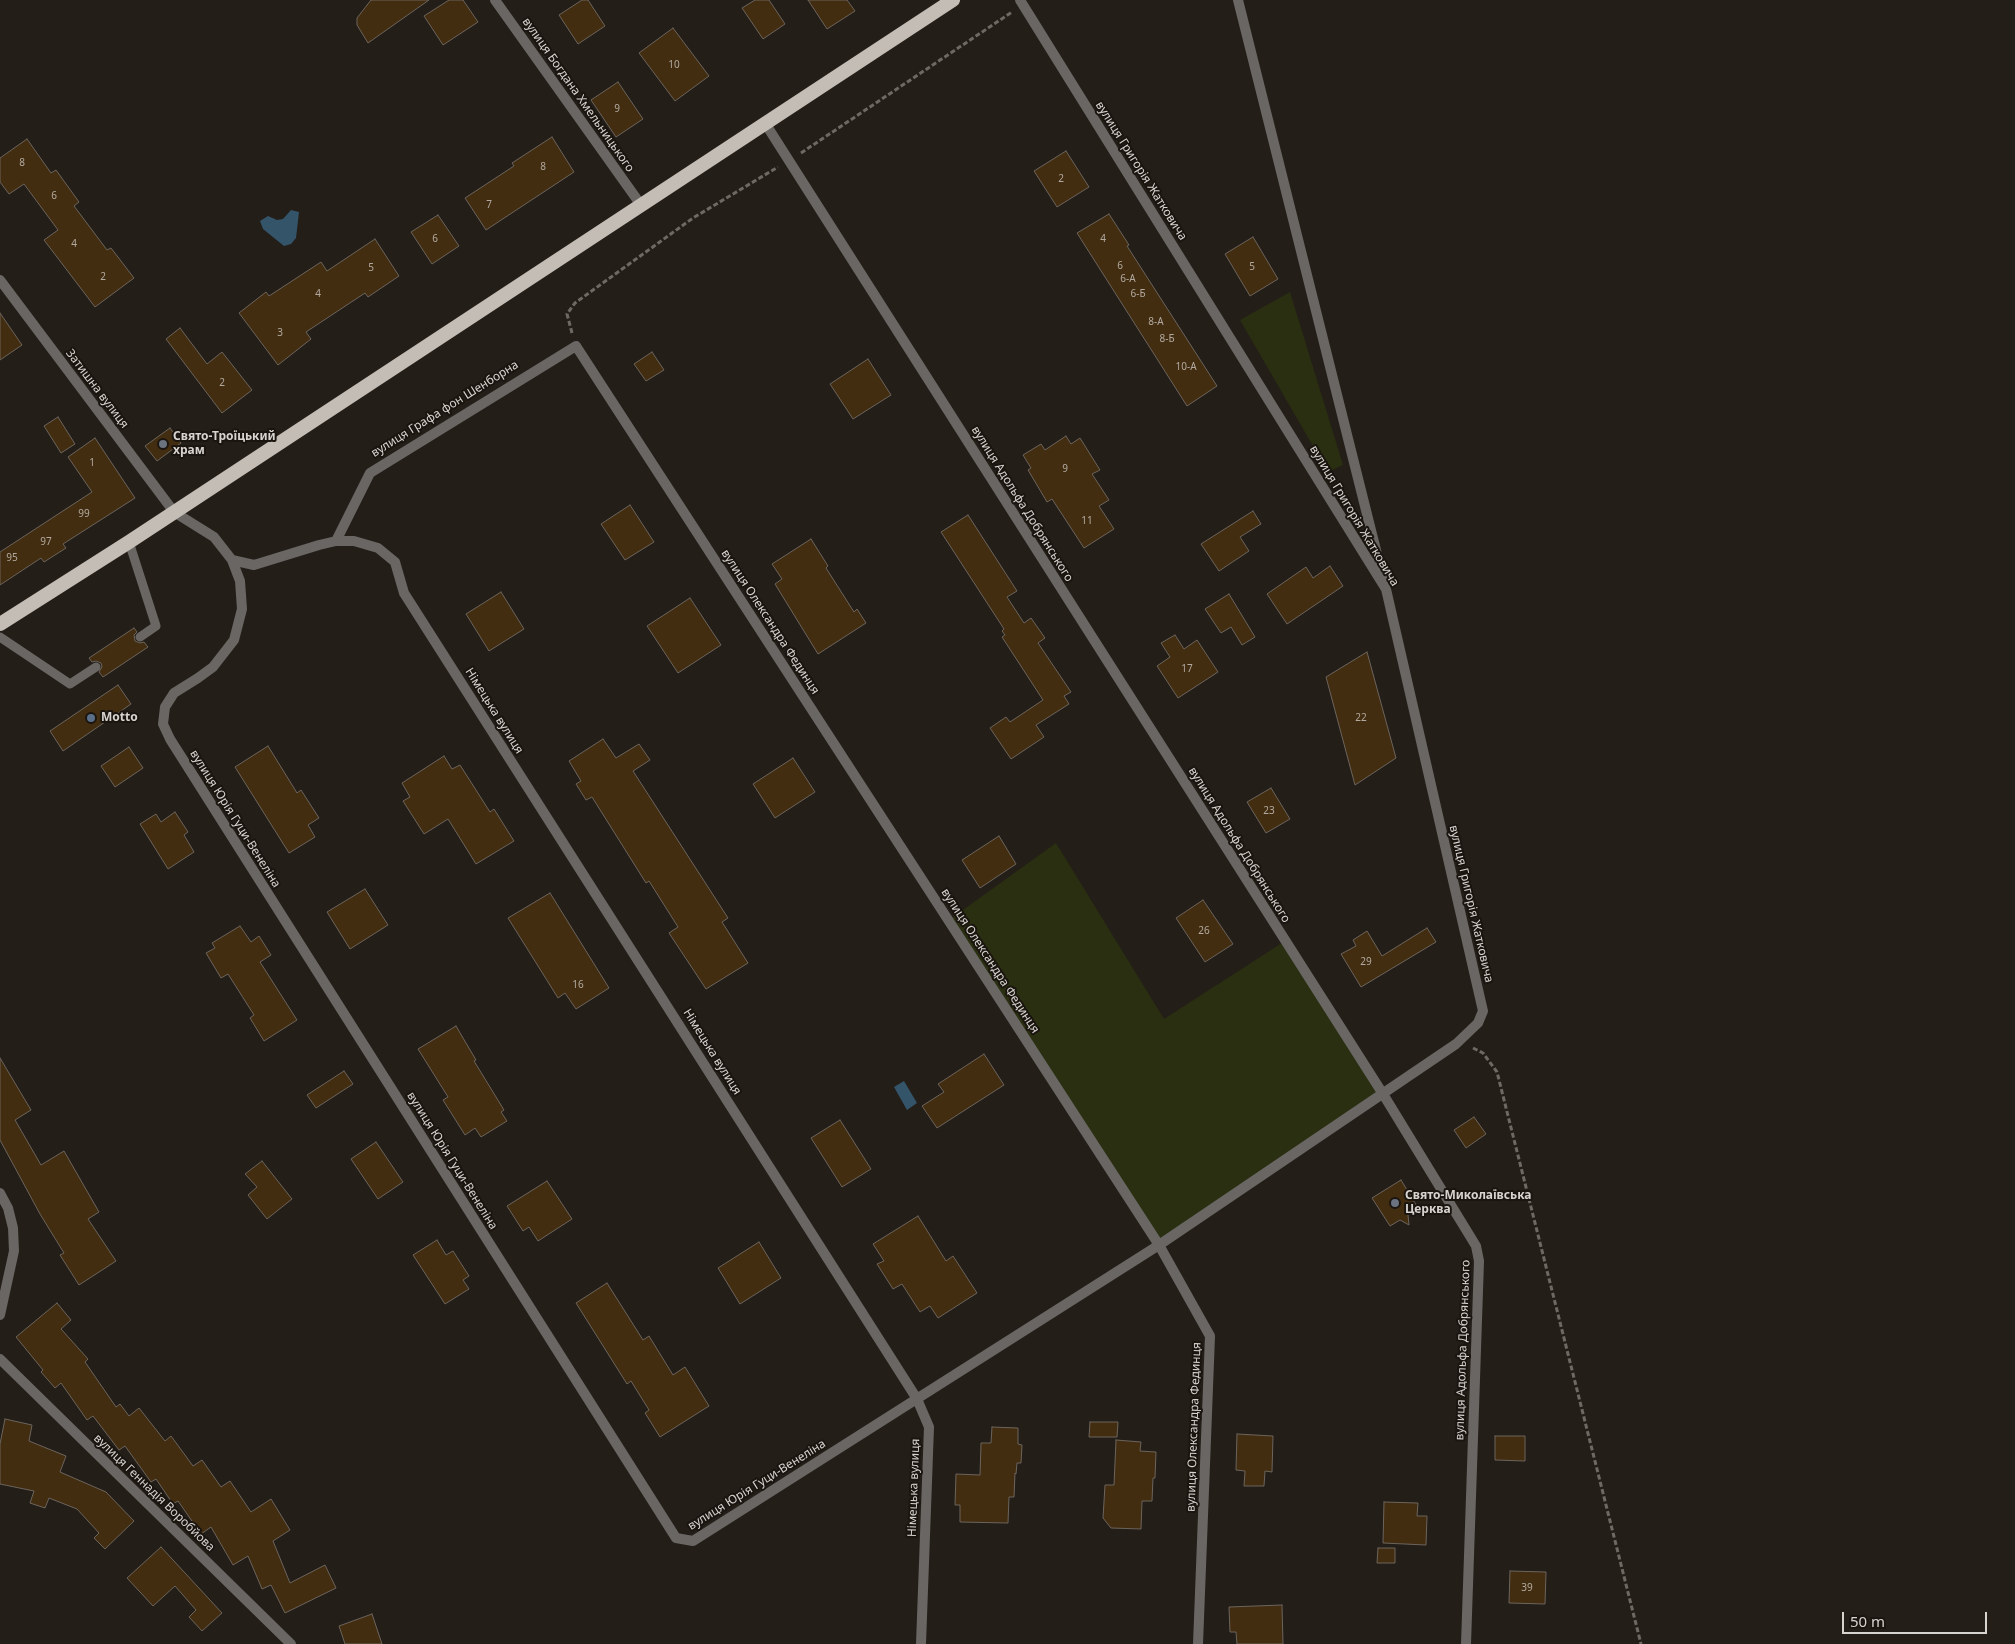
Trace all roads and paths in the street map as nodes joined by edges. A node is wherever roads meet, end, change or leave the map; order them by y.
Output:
1 (495, 0) edge
2 (953, 0) edge
3 (1238, 0) edge
4 (1022, 2) edge
5 (765, 123) junction
6 (789, 161) junction
7 (641, 205) junction
8 (0, 280) edge
9 (3, 292) edge
10 (576, 346) junction
11 (174, 512) junction
12 (336, 541) junction
13 (129, 542) junction
14 (232, 560) junction
15 (1386, 589) junction
16 (0, 624) edge
17 (0, 637) edge
18 (140, 637) dead end
19 (96, 667) dead end
20 (1456, 1044) junction
21 (1383, 1094) junction
22 (0, 1193) edge
23 (1159, 1245) junction
24 (0, 1315) edge
25 (0, 1359) edge
26 (917, 1399) junction
27 (291, 1644) edge
28 (921, 1644) edge
29 (1198, 1644) edge
30 (1466, 1644) edge
31 (1640, 1644) edge

1 - 7 street, вулиця Богдана Хмельницького
2 - 5 highway
3 - 15 street
4 - 6 path
4 - 15 street, вулиця Григорія Жатковича
5 - 6 street, вулиця Адольфа Добрянського
5 - 7 highway
6 - 10 path
6 - 21 street, вулиця Адольфа Добрянського
7 - 11 highway
8 - 9 street, Затишна вулиця
9 - 11 street, Затишна вулиця
10 - 12 street, вулиця Графа фон Шенборна
10 - 23 street, вулиця Олександра Фединця
11 - 13 highway
11 - 14 street
12 - 14 street
12 - 26 street, Німецька вулиця
13 - 16 highway
13 - 18 lane
14 - 26 street, вулиця Юрія Гуци-Венеліна
15 - 20 street, вулиця Григорія Жатковича
17 - 19 lane
20 - 21 street, вулиця Григорія Жатковича
20 - 31 path
21 - 23 street, вулиця Григорія Жатковича
21 - 30 street, вулиця Адольфа Добрянського
22 - 24 street
23 - 26 street, вулиця Юрія Гуци-Венеліна
23 - 29 street, вулиця Олександра Фединця
25 - 27 street, вулиця Геннадія Воробйова
26 - 28 street, Німецька вулиця

